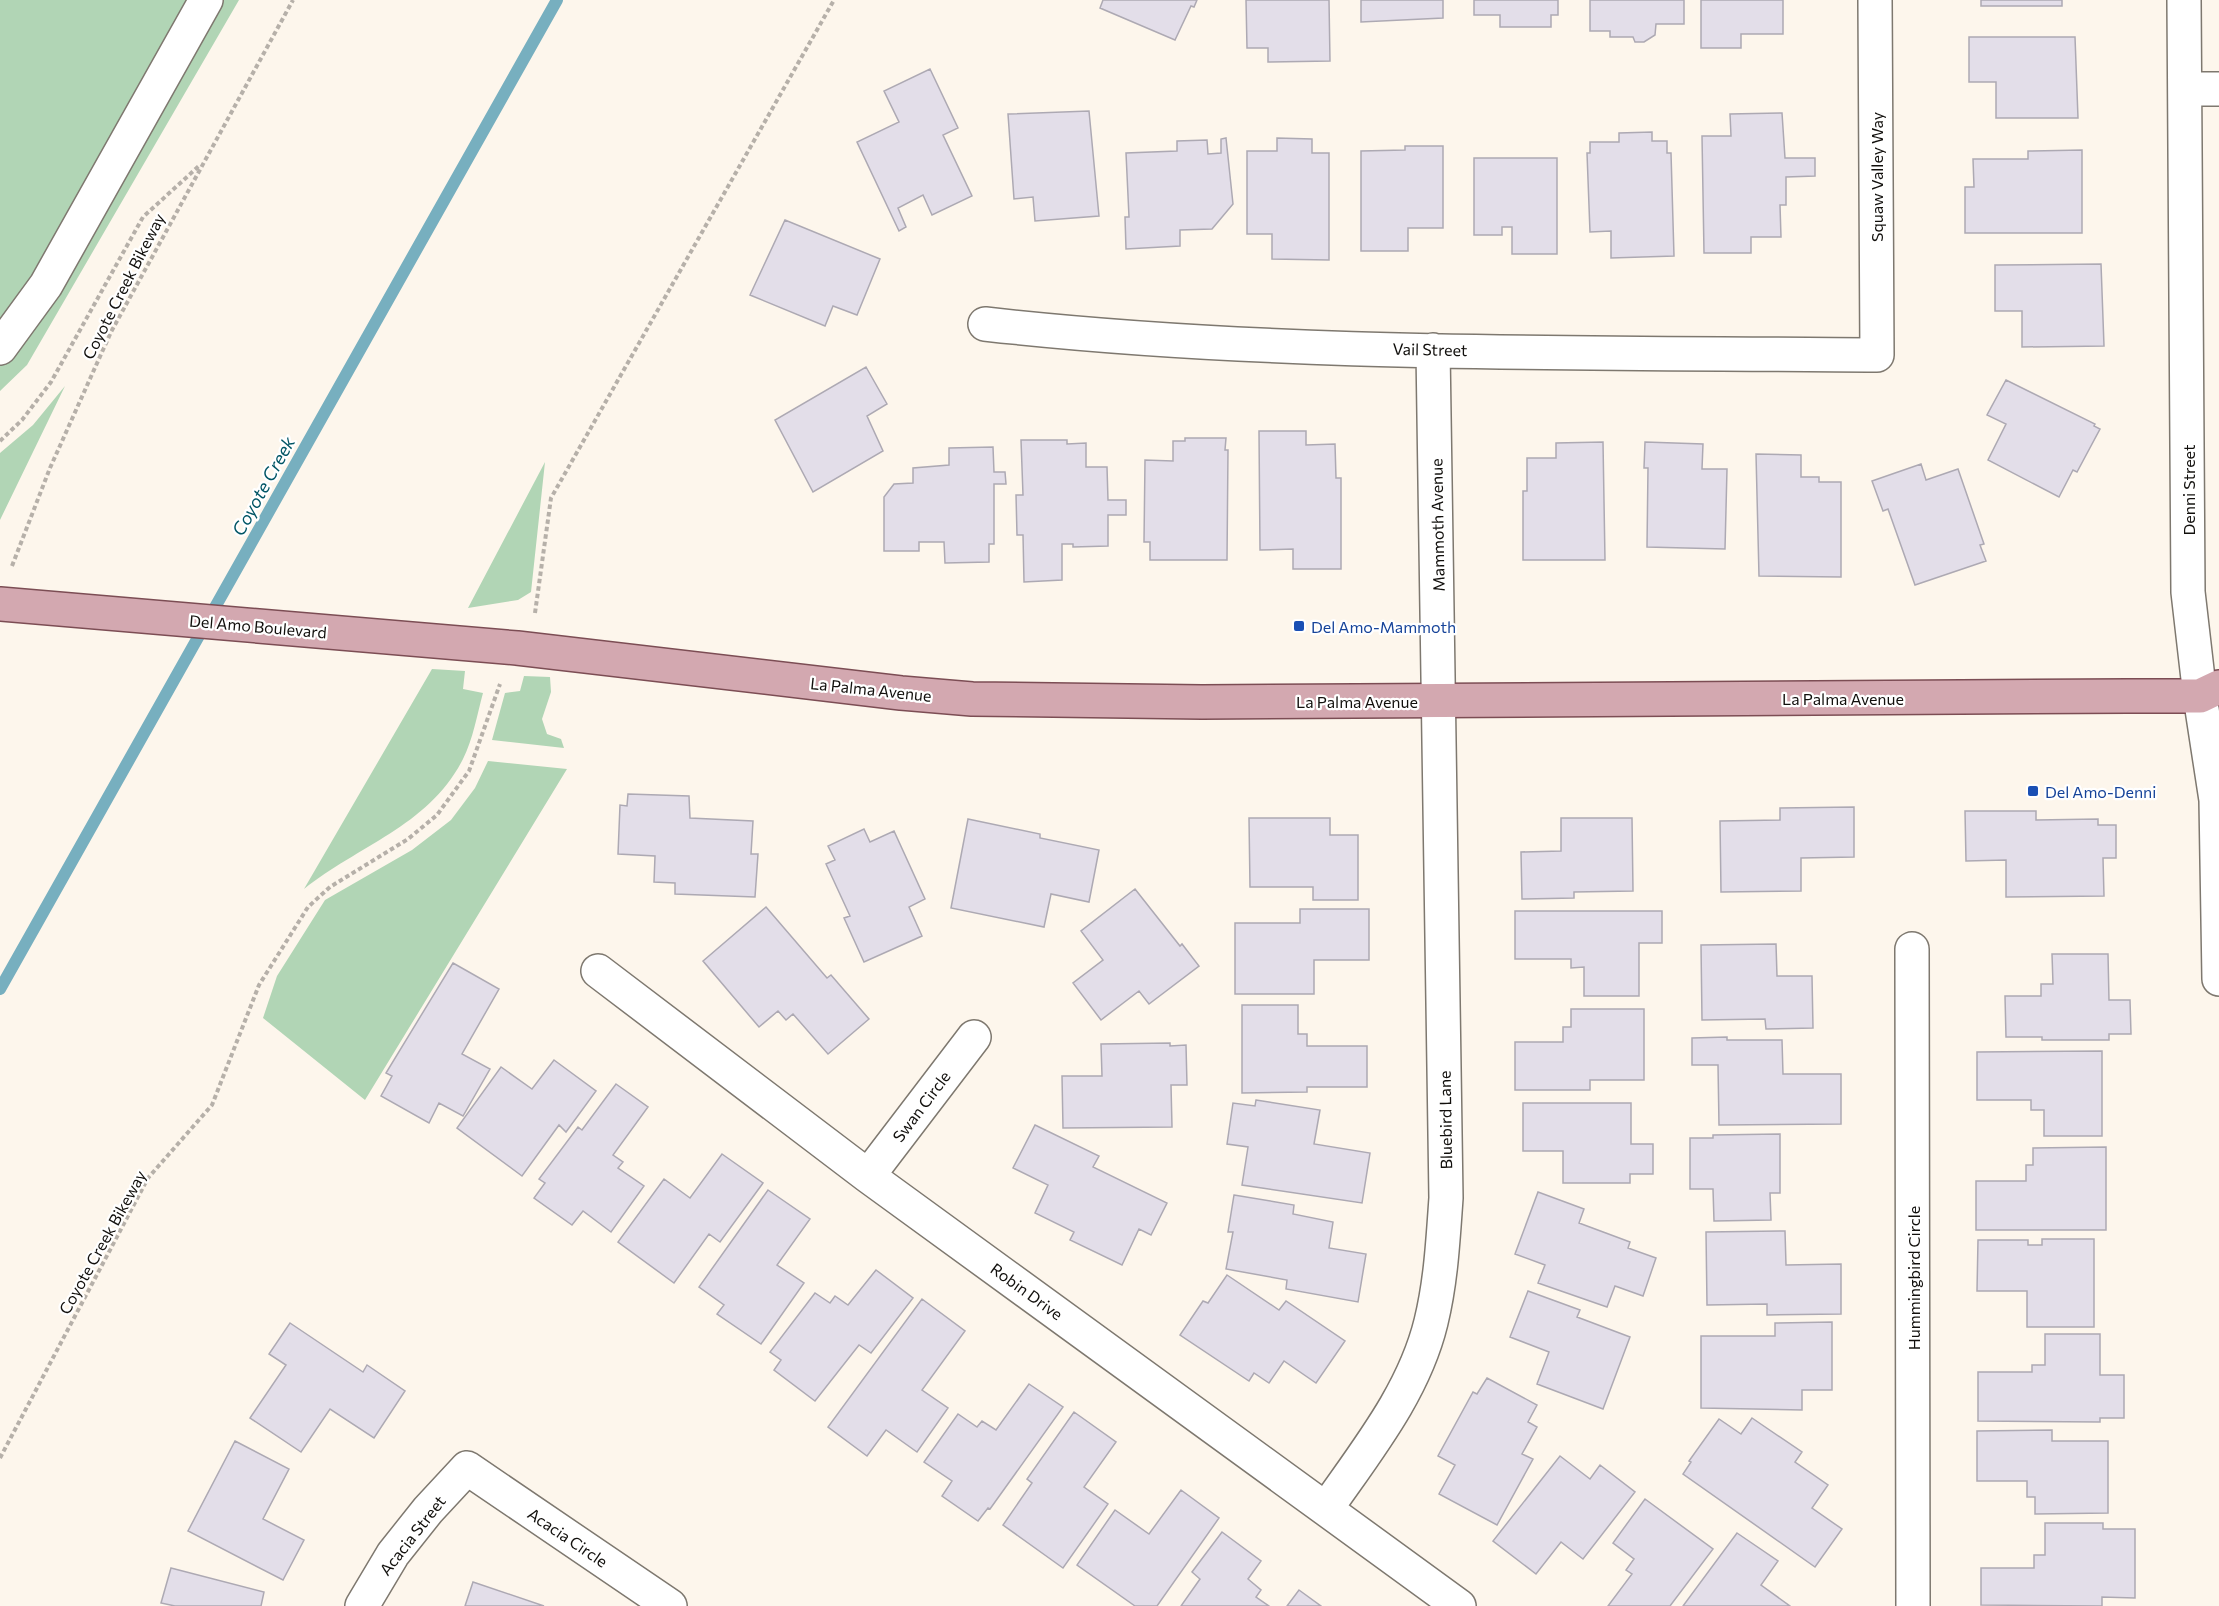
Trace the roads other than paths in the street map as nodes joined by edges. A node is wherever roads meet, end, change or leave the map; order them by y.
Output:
1 (206, 0) edge
2 (1875, 0) edge
3 (2184, 0) edge
4 (2185, 89) junction
5 (2219, 89) edge
6 (985, 324) dead end
7 (0, 348) edge
8 (1433, 350) junction
9 (1877, 355) joint
10 (4, 589) edge
11 (517, 648) joint
12 (2213, 696) edge
13 (1439, 701) junction
14 (1912, 949) dead end
15 (598, 972) dead end
16 (2219, 979) edge
17 (974, 1037) dead end
18 (868, 1176) junction
19 (467, 1467) joint
20 (1326, 1509) junction
21 (362, 1606) edge
22 (670, 1606) edge
23 (1459, 1606) edge
24 (1913, 1606) edge

1 - 7 street
2 - 9 street, Squaw Valley Way
3 - 4 street, Denni Street
4 - 5 street
4 - 12 street, Denni Street
6 - 8 street, Vail Street
8 - 9 street, Vail Street
8 - 13 street, Mammoth Avenue
10 - 11 main road, Del Amo Boulevard
11 - 13 main road, La Palma Avenue
12 - 13 main road, La Palma Avenue
12 - 16 street, Denni Street
13 - 20 street, Bluebird Lane
14 - 24 street, Hummingbird Circle
15 - 18 street, Robin Drive
17 - 18 street, Swan Circle
18 - 20 street, Robin Drive
19 - 21 street, Acacia Street
19 - 22 street, Acacia Circle
20 - 23 street, Robin Drive

